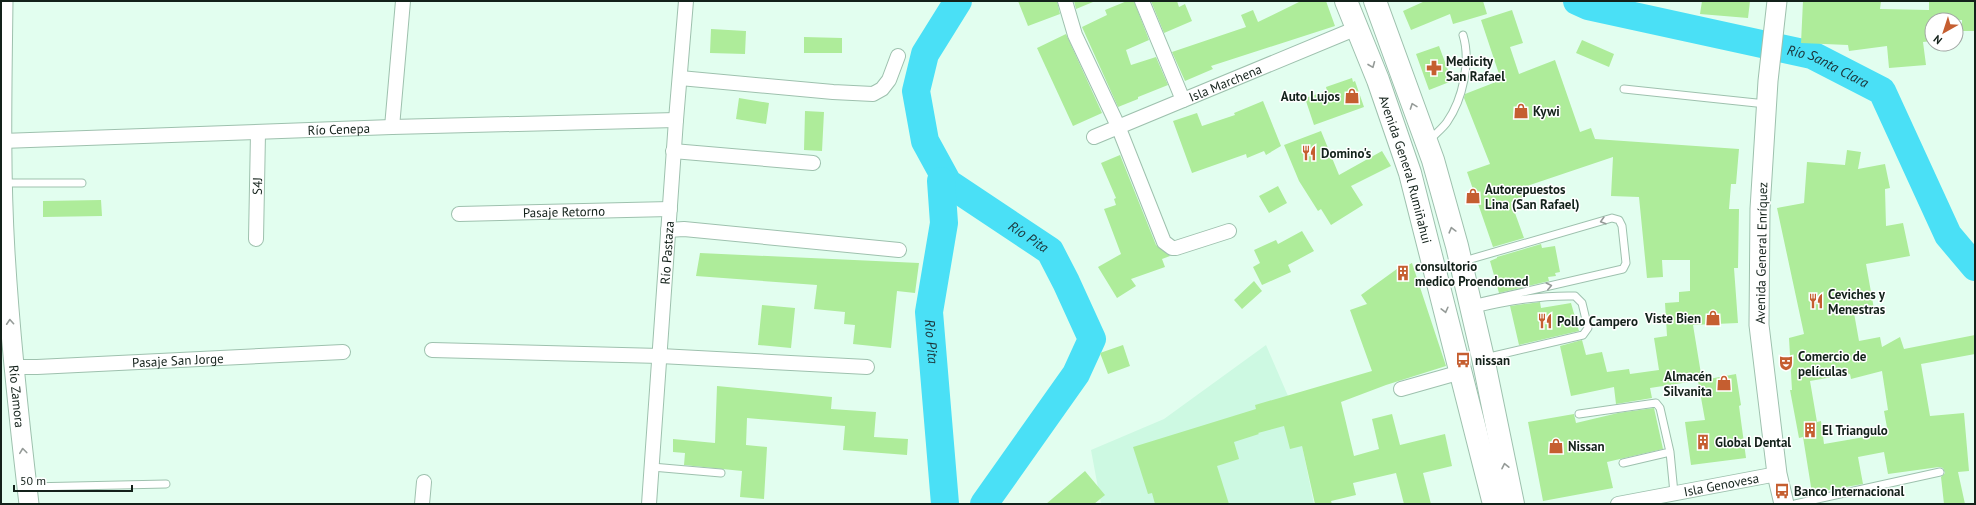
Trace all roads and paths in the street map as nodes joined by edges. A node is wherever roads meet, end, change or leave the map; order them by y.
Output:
1 (3, 1) edge
2 (403, 1) edge
3 (686, 1) edge
4 (1065, 1) edge
5 (1142, 1) edge
6 (1346, 1) edge
7 (1375, 1) edge
8 (1777, 1) edge
9 (1357, 28) junction
10 (1463, 35) dead end
11 (898, 56) dead end
12 (680, 78) junction
13 (1624, 89) dead end
14 (1183, 100) junction
15 (1766, 104) junction
16 (1, 119) edge
17 (676, 120) junction
18 (1118, 126) junction
19 (392, 127) junction
20 (258, 133) junction
21 (1094, 137) dead end
22 (2, 141) edge
23 (1427, 142) junction
24 (674, 151) junction
25 (813, 163) dead end
26 (3, 183) junction
27 (82, 183) dead end
28 (670, 210) junction
29 (459, 214) dead end
30 (668, 230) junction
31 (1229, 231) dead end
32 (256, 239) dead end
33 (899, 250) dead end
34 (1460, 263) junction
35 (1471, 307) junction
36 (432, 350) dead end
37 (343, 352) dead end
38 (660, 356) junction
39 (1483, 358) junction
40 (13, 367) junction
41 (867, 367) dead end
42 (1460, 372) junction
43 (1401, 389) dead end
44 (1579, 414) dead end
45 (1670, 452) junction
46 (1622, 462) dead end
47 (652, 467) junction
48 (1940, 472) dead end
49 (721, 473) dead end
50 (1777, 474) junction
51 (424, 482) dead end
52 (166, 484) dead end
53 (1674, 493) junction
54 (28, 495) edge
55 (422, 504) edge
56 (649, 504) edge
57 (1494, 504) edge
58 (1513, 504) edge
59 (1618, 504) edge
60 (1784, 504) edge
61 (1795, 504) edge

1 - 16 main road, Río Zamora
2 - 19 street
3 - 12 street, Río Pastaza
4 - 18 street
5 - 14 street
6 - 9 highway, Avenida General Rumiñahui
23 -> 7 highway, Avenida General Rumiñahui
8 - 15 main road, Avenida General Enríquez
9 - 14 street, Isla Marchena
9 -> 42 highway, Avenida General Rumiñahui
10 - 23 lane
11 - 12 street
12 - 17 street, Río Pastaza
13 - 15 lane
14 - 18 street, Isla Marchena
15 - 50 main road, Avenida General Enríquez
16 - 22 main road, Río Zamora
17 - 19 street, Río Cenepa
17 - 24 street, Río Pastaza
18 - 21 street, Isla Marchena
18 - 31 street
19 - 20 street, Río Cenepa
20 - 22 street, Río Cenepa
20 - 32 street, S4J
22 - 26 main road, Río Zamora
34 -> 23 highway, Avenida General Rumiñahui
24 - 25 street
24 - 28 street, Río Pastaza
26 - 27 lane
40 -> 26 main road, Río Zamora
28 - 29 street, Pasaje Retorno
28 - 30 street, Río Pastaza
30 - 33 street
30 - 38 street, Río Pastaza
34 - 35 highway, Avenida General Rumiñahui
35 -> 34 lane
35 - 39 highway, Avenida General Rumiñahui
35 - 39 lane
36 - 38 street
37 - 40 street, Pasaje San Jorge
38 - 41 street
38 - 47 street, Río Pastaza
58 -> 39 highway, Avenida General Rumiñahui
54 -> 40 main road, Río Zamora
42 - 43 street
42 - 57 highway, Avenida General Rumiñahui
44 - 45 lane
45 - 46 lane
45 - 53 lane
47 - 49 lane
47 - 56 street, Río Pastaza
48 - 61 lane
50 - 53 street, Isla Genovesa
50 - 60 main road, Avenida General Enríquez
51 - 55 street
52 - 54 lane
53 - 59 street, Isla Genovesa

